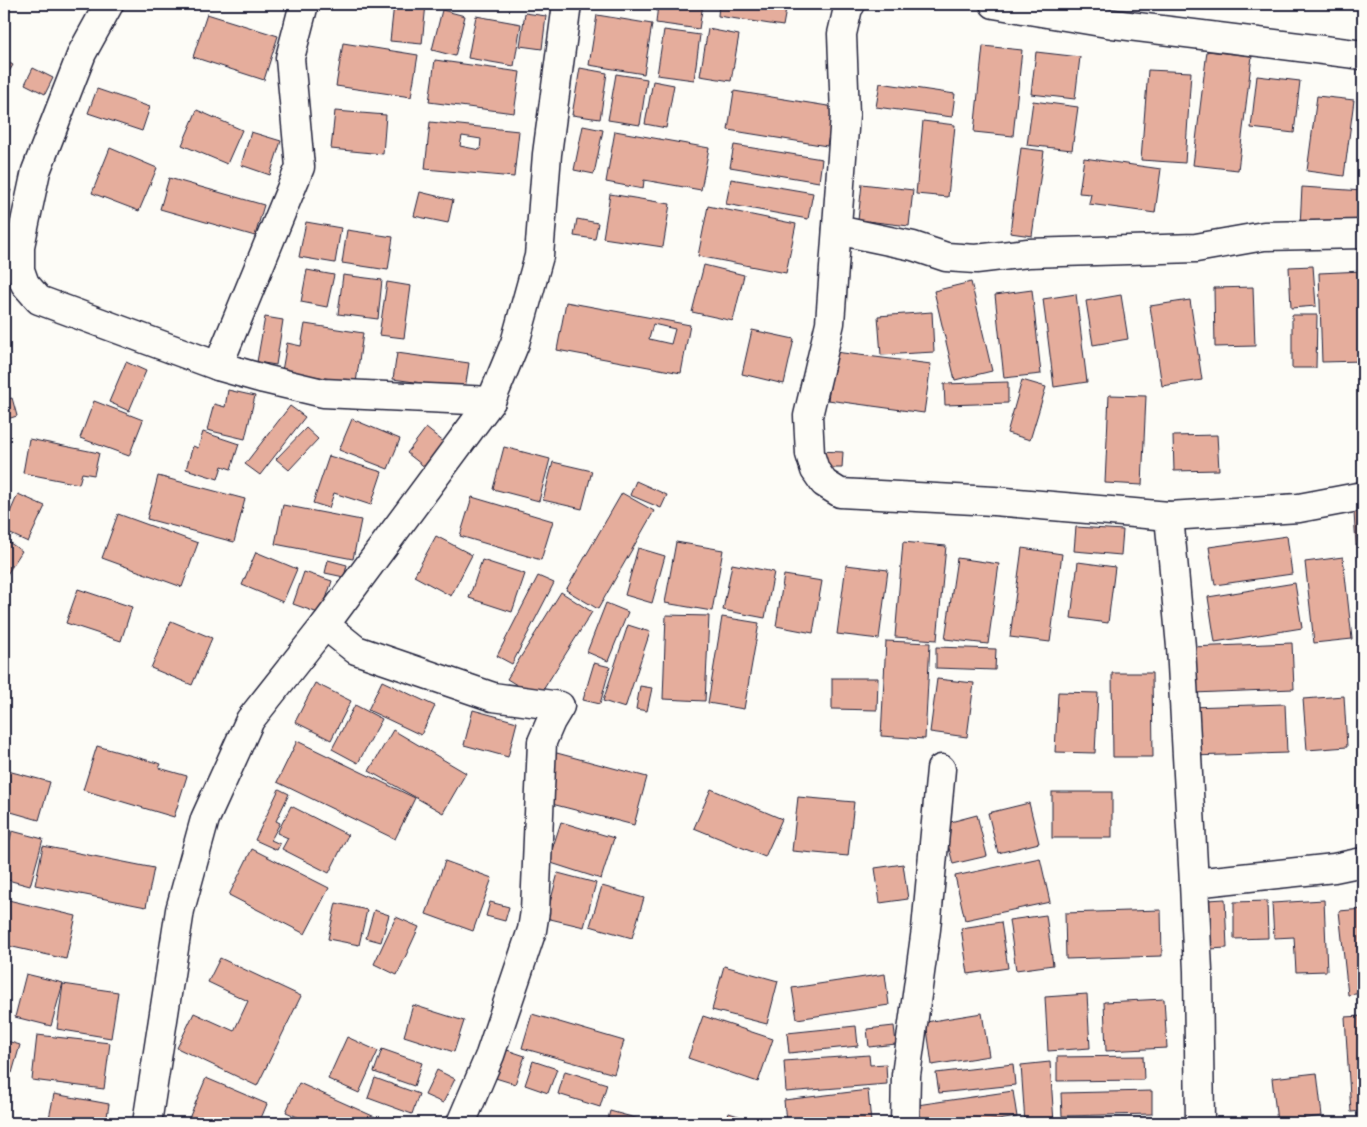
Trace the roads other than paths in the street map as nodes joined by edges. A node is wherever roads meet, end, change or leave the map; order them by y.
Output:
1 (109, 4) edge
2 (304, 4) edge
3 (567, 4) edge
4 (851, 4) edge
5 (994, 4) edge
6 (1363, 55) edge
7 (837, 230) junction
8 (1363, 234) edge
9 (218, 366) junction
10 (491, 401) junction
11 (1363, 496) edge
12 (1169, 516) junction
13 (325, 625) junction
14 (941, 769) dead end
15 (1363, 862) edge
16 (1194, 883) junction
17 (147, 1123) edge
18 (461, 1123) edge
19 (906, 1123) edge
20 (1200, 1123) edge

1 - 9 street
2 - 9 street
3 - 10 street
4 - 7 street
5 - 6 street
7 - 8 street
7 - 12 street
9 - 10 street
10 - 13 street
11 - 12 street
12 - 16 street
13 - 17 street
13 - 18 street
14 - 19 street
15 - 16 street
16 - 20 street

